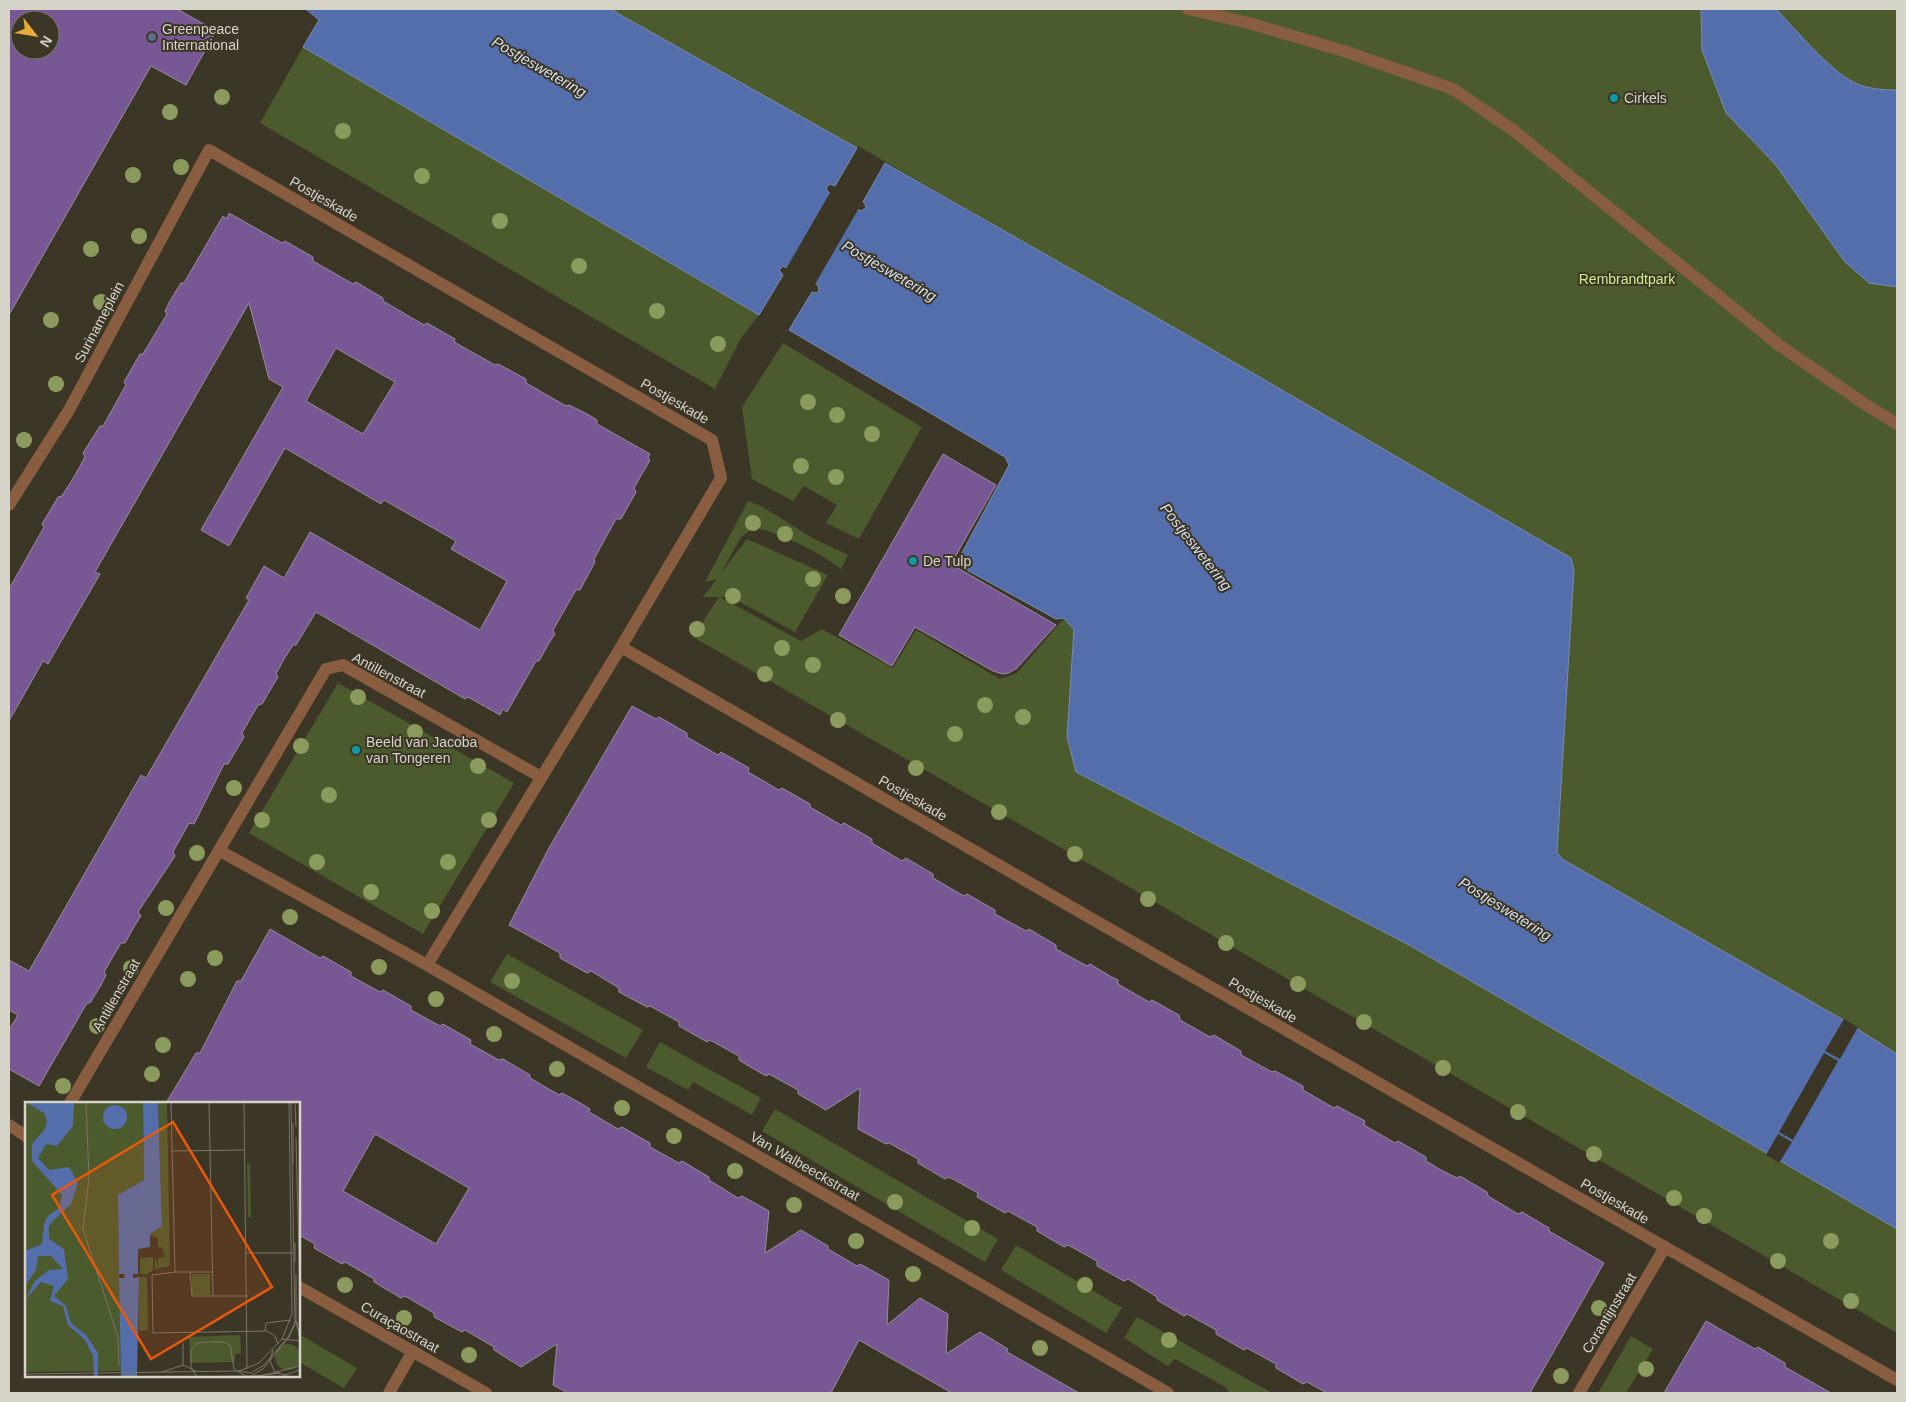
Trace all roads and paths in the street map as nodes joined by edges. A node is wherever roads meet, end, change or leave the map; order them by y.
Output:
1 (1188, 9) edge
2 (209, 150) joint
3 (1897, 424) edge
4 (9, 505) edge
5 (621, 647) junction
6 (541, 777) junction
7 (220, 851) junction
8 (427, 965) junction
9 (71, 1102) edge
10 (9, 1126) edge
11 (25, 1135) edge
12 (1666, 1247) junction
13 (300, 1288) edge
14 (413, 1352) junction
15 (1897, 1380) edge
16 (389, 1393) edge
17 (486, 1393) edge
18 (1168, 1393) edge
19 (1579, 1393) edge

1 - 3 street
2 - 4 street, Surinameplein
2 - 5 street, Postjeskade
5 - 6 street
5 - 12 street, Postjeskade
6 - 7 street, Antillenstraat
6 - 8 street
7 - 8 street
7 - 9 street, Antillenstraat
8 - 18 street, Van Walbeeckstraat
10 - 11 street
12 - 15 street, Postjeskade
12 - 19 street, Corantijnstraat
13 - 14 street, Curaçaostraat
14 - 16 street
14 - 17 street, Curaçaostraat

